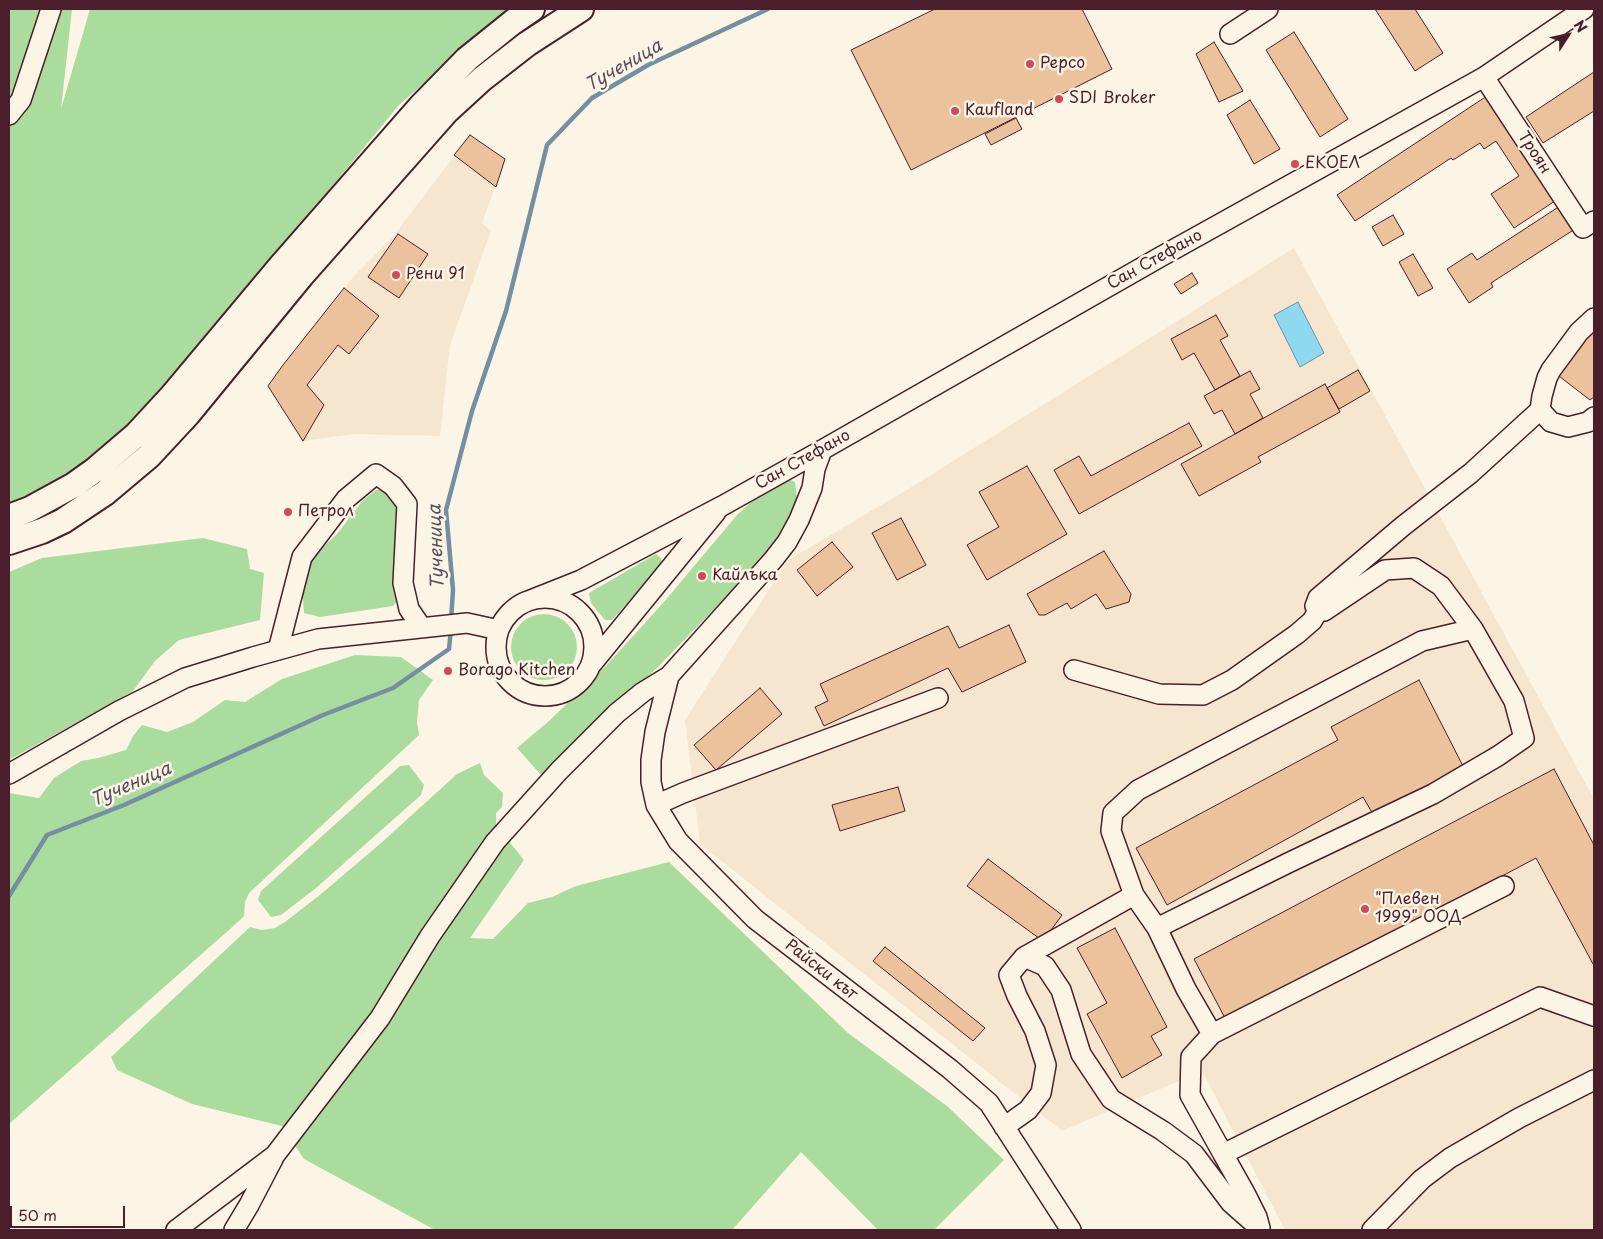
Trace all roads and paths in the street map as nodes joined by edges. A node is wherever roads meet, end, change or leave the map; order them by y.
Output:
1 (51, 9) edge
2 (532, 9) edge
3 (582, 9) edge
4 (1268, 9) edge
5 (1584, 9) edge
6 (1230, 34) dead end
7 (1484, 77) junction
8 (9, 115) edge
9 (1589, 225) edge
10 (1594, 318) edge
11 (1540, 410) junction
12 (1592, 422) edge
13 (822, 450) junction
14 (722, 506) junction
15 (9, 517) edge
16 (9, 542) edge
17 (523, 603) junction
18 (1318, 611) junction
19 (422, 628) junction
20 (1473, 629) junction
21 (499, 630) junction
22 (278, 650) junction
23 (590, 665) junction
24 (1074, 670) dead end
25 (669, 676) junction
26 (938, 698) dead end
27 (9, 774) edge
28 (656, 805) junction
29 (1504, 886) dead end
30 (1134, 895) junction
31 (1157, 928) junction
32 (1024, 957) junction
33 (1594, 1016) edge
34 (1212, 1034) junction
35 (1594, 1080) edge
36 (1004, 1127) junction
37 (1223, 1154) junction
38 (275, 1155) junction
39 (176, 1230) edge
40 (234, 1230) edge
41 (1071, 1230) edge
42 (1260, 1230) edge
43 (1372, 1230) edge

1 - 8 street
2 - 15 main road
3 - 16 main road
4 - 6 street
5 - 7 street, Сан Стефано
7 - 9 street, Троян
7 - 13 street, Сан Стефано
10 - 11 street
11 - 12 street
11 - 18 street
13 - 14 street, Сан Стефано
13 - 25 street
14 - 17 street, Сан Стефано
14 - 23 street, Сан Стефано
17 - 21 street
17 - 23 street
18 - 20 street
18 - 24 street
19 - 21 street
19 - 22 street
19 - 22 street
20 - 30 street
20 - 31 street
21 - 23 street
22 - 27 street
25 - 28 street, Райски кът
25 - 38 street
26 - 28 street
28 - 36 street, Райски кът
29 - 34 street
30 - 31 street
30 - 32 street
31 - 34 street
32 - 36 street
32 - 42 street
33 - 37 street
34 - 37 street
35 - 43 street
36 - 41 street, Райски кът
37 - 42 street
38 - 39 street
38 - 40 street

